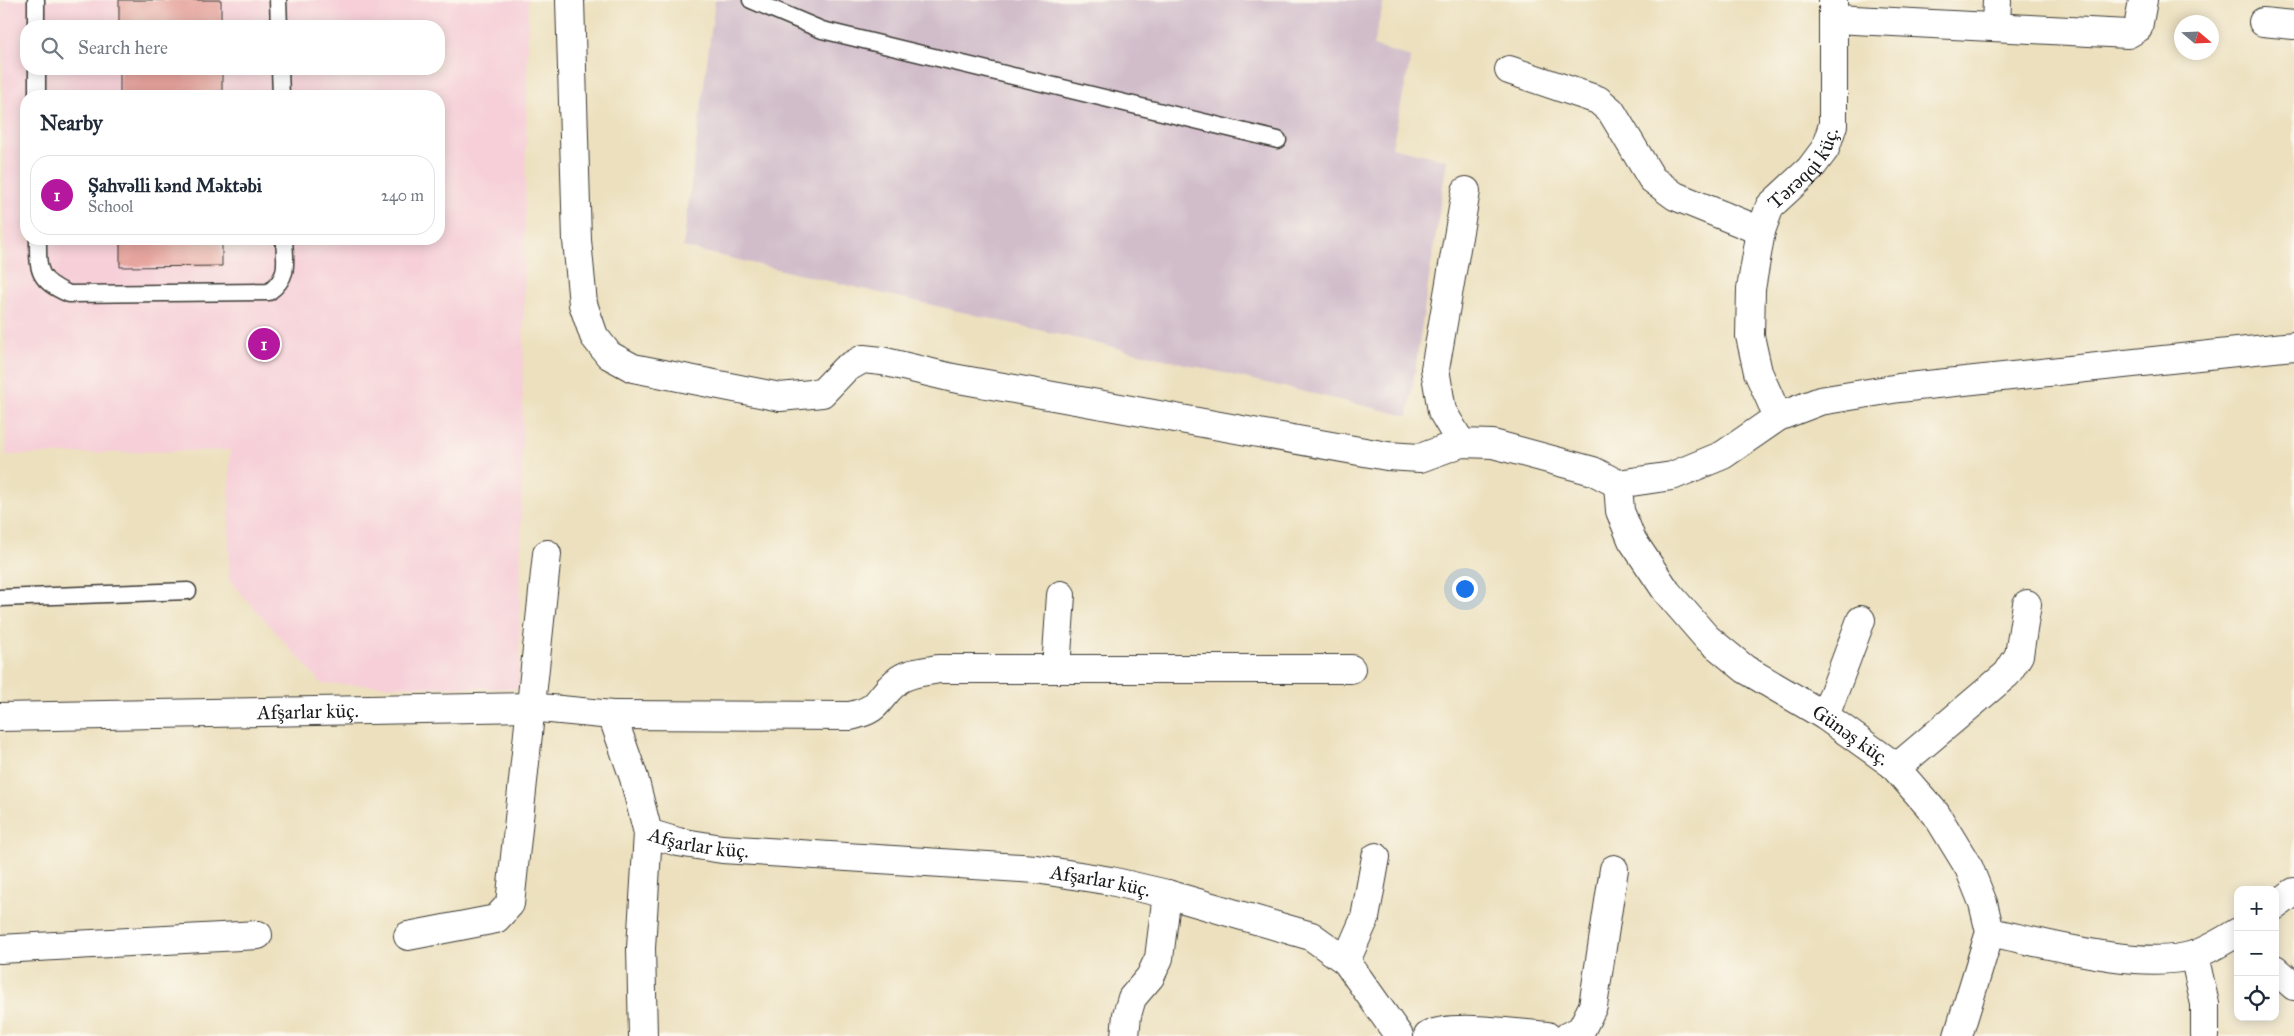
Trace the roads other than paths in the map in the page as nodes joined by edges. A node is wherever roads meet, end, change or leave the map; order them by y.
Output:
1 (36, 0) edge
2 (278, 0) edge
3 (570, 0) edge
4 (751, 0) edge
5 (1998, 0) edge
6 (2143, 0) edge
7 (1834, 9) edge
8 (36, 20) edge
9 (279, 20) edge
10 (2263, 22) dead end
11 (2294, 25) edge
12 (1996, 27) junction
13 (1509, 70) dead end
14 (36, 75) edge
15 (280, 75) edge
16 (37, 90) edge
17 (281, 90) edge
18 (1278, 140) dead end
19 (1466, 191) dead end
20 (1761, 231) junction
21 (38, 245) edge
22 (284, 245) edge
23 (2294, 346) edge
24 (1778, 417) junction
25 (1461, 442) junction
26 (1618, 484) junction
27 (547, 554) dead end
28 (188, 591) dead end
29 (1061, 595) dead end
30 (0, 598) edge
31 (2026, 604) dead end
32 (1862, 620) dead end
33 (1056, 669) junction
34 (1351, 669) dead end
35 (530, 707) junction
36 (612, 715) junction
37 (1825, 716) junction
38 (0, 717) edge
39 (1896, 768) junction
40 (648, 833) junction
41 (1376, 857) dead end
42 (1614, 869) dead end
43 (2294, 892) edge
44 (1168, 894) junction
45 (2279, 903) edge
46 (1990, 932) junction
47 (258, 935) dead end
48 (2234, 935) edge
49 (408, 936) dead end
50 (0, 949) edge
51 (2194, 955) junction
52 (1346, 961) junction
53 (2279, 973) edge
54 (2294, 986) edge
55 (643, 1036) edge
56 (1125, 1036) edge
57 (1399, 1036) edge
58 (1428, 1036) edge
59 (1546, 1036) edge
60 (1568, 1036) edge
61 (1958, 1036) edge
62 (2206, 1036) edge

1 - 8 lane
2 - 9 lane
3 - 25 street
4 - 18 lane
5 - 12 street
6 - 12 street
7 - 12 street
7 - 20 street, Tərəqqi küç.
10 - 11 street
13 - 20 street
14 - 16 lane
15 - 17 lane
19 - 25 street
20 - 24 street, Tərəqqi küç.
21 - 22 lane
23 - 24 street
24 - 26 street
25 - 26 street
26 - 37 street, Günəş küç.
27 - 35 street
28 - 30 lane
29 - 33 street
31 - 39 street
32 - 37 street
33 - 34 street
33 - 36 street
35 - 36 street, Afşarlar küç.
35 - 38 street, Afşarlar küç.
35 - 49 street
36 - 40 street, Afşarlar küç.
37 - 39 street, Günəş küç.
39 - 46 street, Günəş küç.
40 - 44 street, Afşarlar küç.
40 - 55 street
41 - 52 street
42 - 60 street
43 - 45 street
44 - 52 street, Afşarlar küç.
44 - 56 street
46 - 51 street
46 - 61 street
47 - 50 street
48 - 51 street
51 - 62 street
52 - 57 street, Afşarlar küç.
53 - 54 street
58 - 59 street

